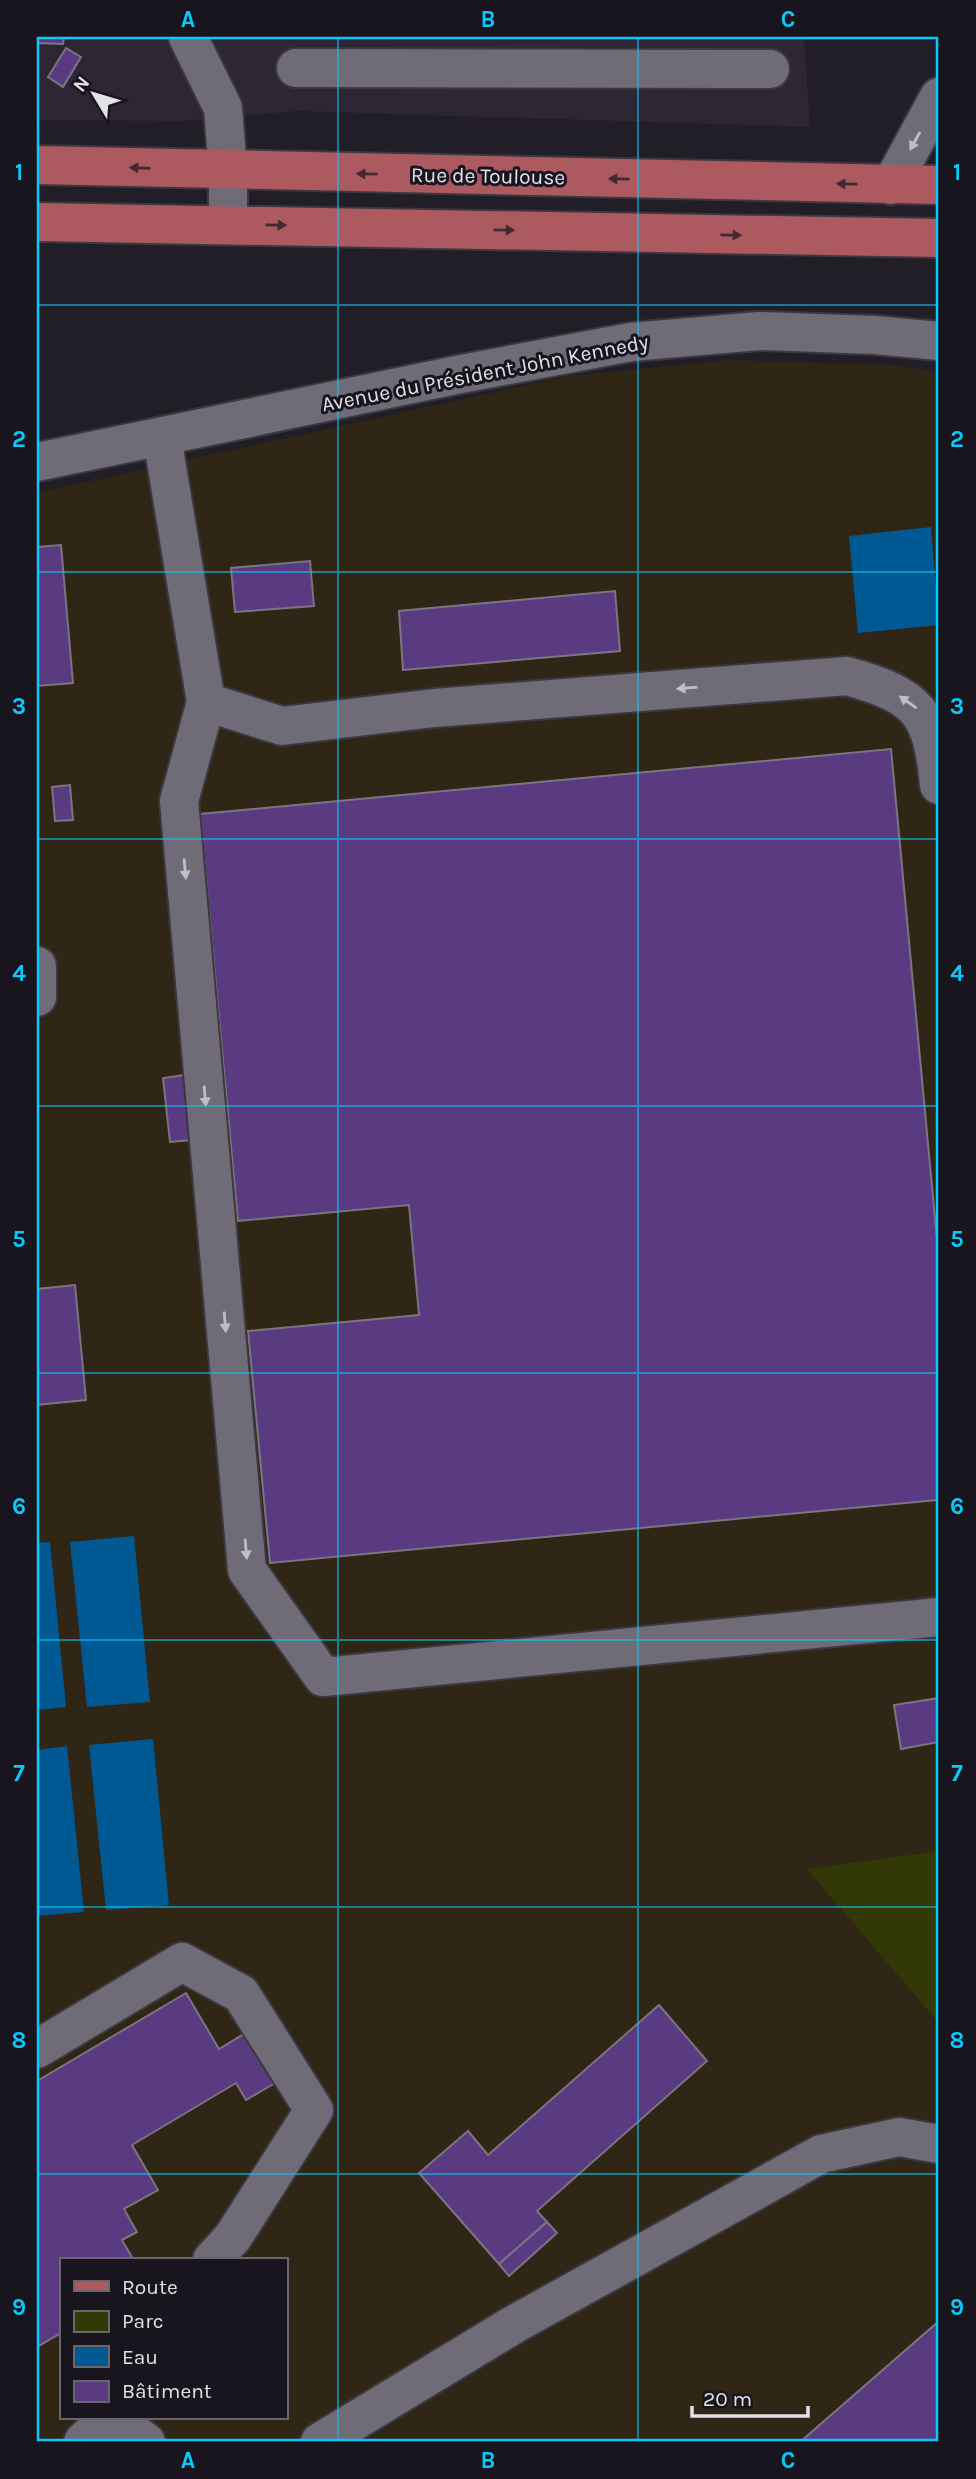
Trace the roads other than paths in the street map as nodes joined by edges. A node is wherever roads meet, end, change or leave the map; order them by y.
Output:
1 (188, 37) edge
2 (296, 68) dead end
3 (770, 69) dead end
4 (939, 97) edge
5 (37, 165) edge
6 (228, 171) junction
7 (891, 185) junction
8 (939, 185) edge
9 (37, 222) edge
10 (228, 224) junction
11 (939, 239) edge
12 (939, 341) edge
13 (162, 438) junction
14 (37, 462) edge
15 (206, 702) junction
16 (939, 785) edge
17 (37, 966) edge
18 (37, 997) edge
19 (939, 1617) edge
20 (37, 2049) edge
21 (939, 2144) edge
22 (214, 2258) edge
23 (100, 2429) edge
24 (146, 2442) edge
25 (320, 2442) edge

1 - 6 street
2 - 3 street
4 -> 7 street
6 -> 5 main road, Rue de Toulouse
7 -> 6 main road, Rue de Toulouse
6 - 10 street
7 - 8 main road, Rue de Toulouse
9 - 10 main road
10 -> 11 main road
12 - 13 street, Avenue du Président John Kennedy
13 - 14 street, Avenue du Président John Kennedy
13 - 15 street
16 -> 15 street
15 -> 19 street
17 - 18 street
20 - 22 street
21 - 25 street
23 - 24 street

